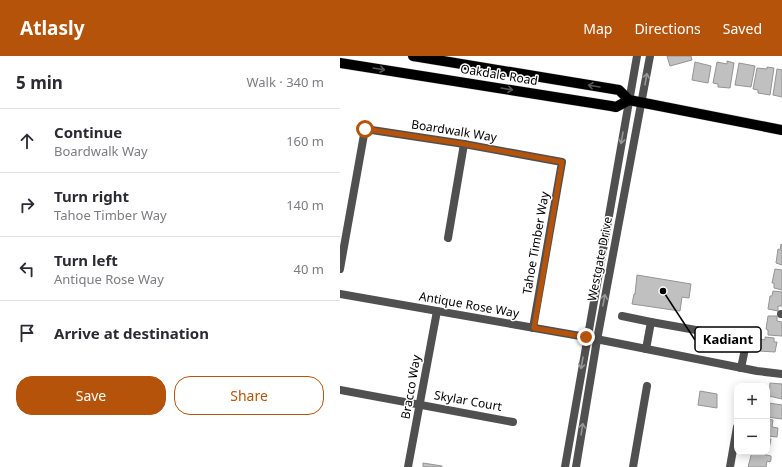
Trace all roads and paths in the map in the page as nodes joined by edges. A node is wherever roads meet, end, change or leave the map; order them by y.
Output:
1 (413, 56) edge
2 (637, 56) edge
3 (650, 56) edge
4 (340, 62) edge
5 (629, 100) junction
6 (642, 102) junction
7 (782, 130) edge
8 (464, 144) junction
9 (562, 162) joint
10 (448, 238) dead end
11 (340, 269) edge
12 (340, 294) edge
13 (437, 311) junction
14 (622, 316) dead end
15 (651, 322) junction
16 (534, 328) junction
17 (586, 337) junction
18 (597, 340) junction
19 (646, 349) junction
20 (742, 368) junction
21 (782, 374) edge
22 (647, 386) dead end
23 (340, 390) edge
24 (419, 405) junction
25 (513, 422) dead end
26 (734, 444) edge
27 (408, 467) edge
28 (564, 467) edge
29 (576, 467) edge
30 (635, 467) edge
31 (730, 467) edge

5 -> 1 main road, Oakdale Road
2 - 5 street, Westgate Drive
6 -> 3 street, Westgate Drive
4 -> 5 main road, Oakdale Road
5 - 6 main road, Oakdale Road
5 -> 17 street, Westgate Drive
6 - 7 main road, Oakdale Road
18 -> 6 street, Westgate Drive
8 - 9 street, Boardwalk Way
8 - 10 street
8 - 11 street, Boardwalk Way
9 - 16 street, Tahoe Timber Way
12 - 13 street, Antique Rose Way
13 - 16 street, Antique Rose Way
13 - 24 street, Bracco Way
14 - 15 street
15 - 19 street
15 - 20 street
16 - 17 street, Antique Rose Way
17 - 18 street, Antique Rose Way
17 -> 28 street, Westgate Drive
18 - 19 street, Antique Rose Way
29 -> 18 street, Westgate Drive
19 - 20 street, Antique Rose Way
20 - 21 street, Antique Rose Way
22 - 30 street
23 - 24 street, Skylar Court
24 - 25 street, Skylar Court
24 - 27 street, Bracco Way
26 - 31 street

